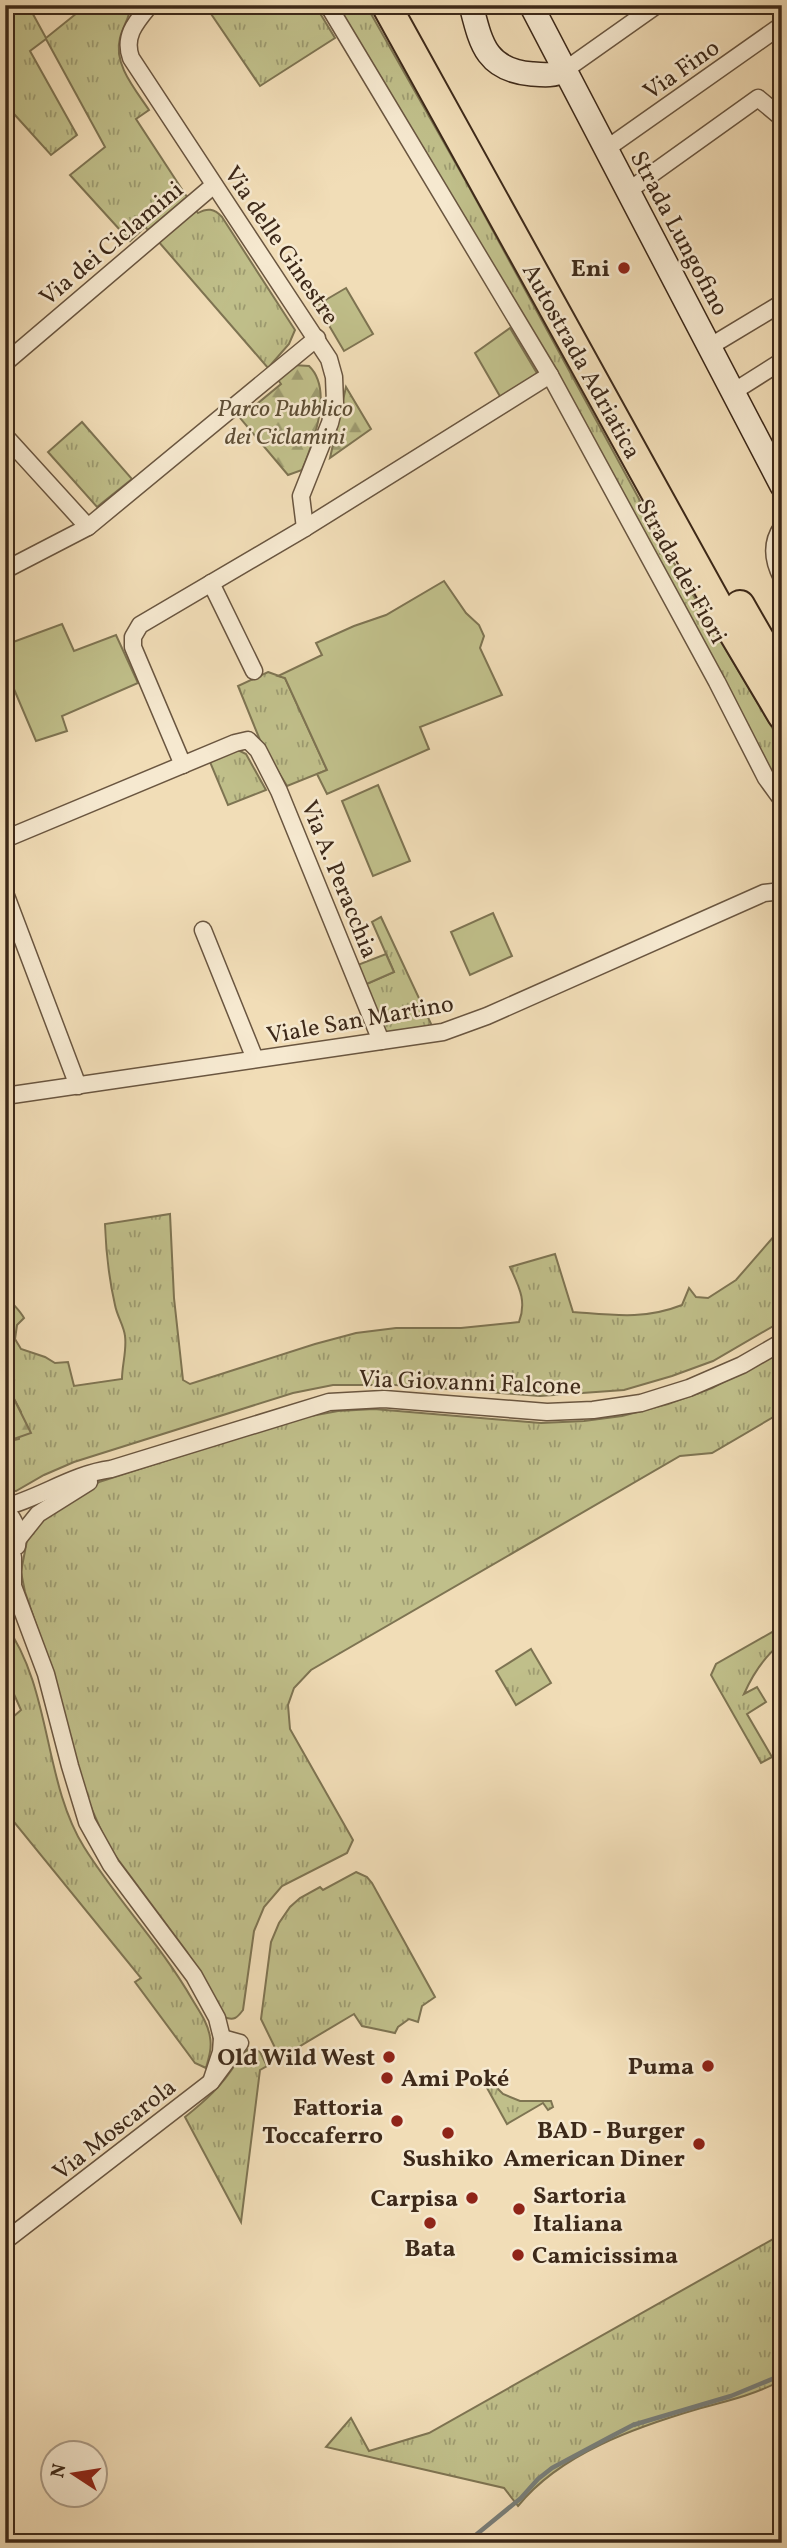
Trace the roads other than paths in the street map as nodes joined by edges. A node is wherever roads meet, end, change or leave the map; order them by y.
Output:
1 (328, 5) edge
2 (386, 5) edge
3 (408, 5) edge
4 (471, 5) edge
5 (531, 5) edge
6 (657, 5) edge
7 (149, 6) edge
8 (782, 25) edge
9 (565, 70) junction
10 (782, 118) edge
11 (606, 149) junction
12 (214, 185) junction
13 (628, 191) junction
14 (782, 303) edge
15 (317, 338) junction
16 (709, 347) junction
17 (782, 361) edge
18 (5, 363) edge
19 (550, 375) junction
20 (733, 392) junction
21 (5, 436) edge
22 (782, 486) edge
23 (88, 527) junction
24 (782, 527) edge
25 (305, 528) junction
26 (5, 570) edge
27 (782, 578) edge
28 (211, 583) junction
29 (254, 671) dead end
30 (782, 678) edge
31 (782, 715) edge
32 (183, 765) junction
33 (781, 799) edge
34 (5, 839) edge
35 (782, 891) edge
36 (5, 893) edge
37 (203, 930) dead end
38 (380, 1041) junction
39 (255, 1059) junction
40 (78, 1086) junction
41 (5, 1096) edge
42 (782, 1342) edge
43 (111, 1469) junction
44 (5, 1509) edge
45 (18, 1539) junction
46 (9, 1562) edge
47 (5, 1602) edge
48 (36, 1650) junction
49 (222, 2038) junction
50 (211, 2082) junction
51 (5, 2241) edge

1 - 19 street, Strada dei Fiori
2 - 31 highway, Autostrada Adriatica
3 - 30 highway, Autostrada Adriatica
4 - 9 main road
5 - 9 main road, Strada Lungofino
6 - 9 street
7 - 12 street, Via delle Ginestre
8 - 11 street, Via Fino
9 - 11 main road, Strada Lungofino
10 - 13 street
11 - 13 main road, Strada Lungofino
12 - 15 street, Via delle Ginestre
12 - 18 street, Via dei Ciclamini
13 - 16 main road, Strada Lungofino
14 - 16 street
15 - 23 street
15 - 25 street, Via delle Ginestre
16 - 20 main road, Strada Lungofino
17 - 20 street
19 - 25 street
19 - 33 street, Strada dei Fiori
20 - 22 main road, Strada Lungofino
21 - 23 street
23 - 26 street
24 - 27 street
25 - 28 street
28 - 29 street
28 - 32 street
32 - 34 street
32 - 38 street, Via A. Peracchia
35 - 38 street, Viale San Martino
36 - 40 street
37 - 39 street
38 - 39 street, Viale San Martino
39 - 40 street, Viale San Martino
40 - 41 street, Viale San Martino
42 - 43 street, Via Giovanni Falcone
43 - 44 street, Via Giovanni Falcone
43 - 45 street, Via Giovanni Falcone
44 - 45 street
45 - 46 street
46 - 48 street
47 - 48 street
48 - 49 street
49 - 50 street
49 - 50 street, Via Moscarola
50 - 51 street, Via Moscarola

